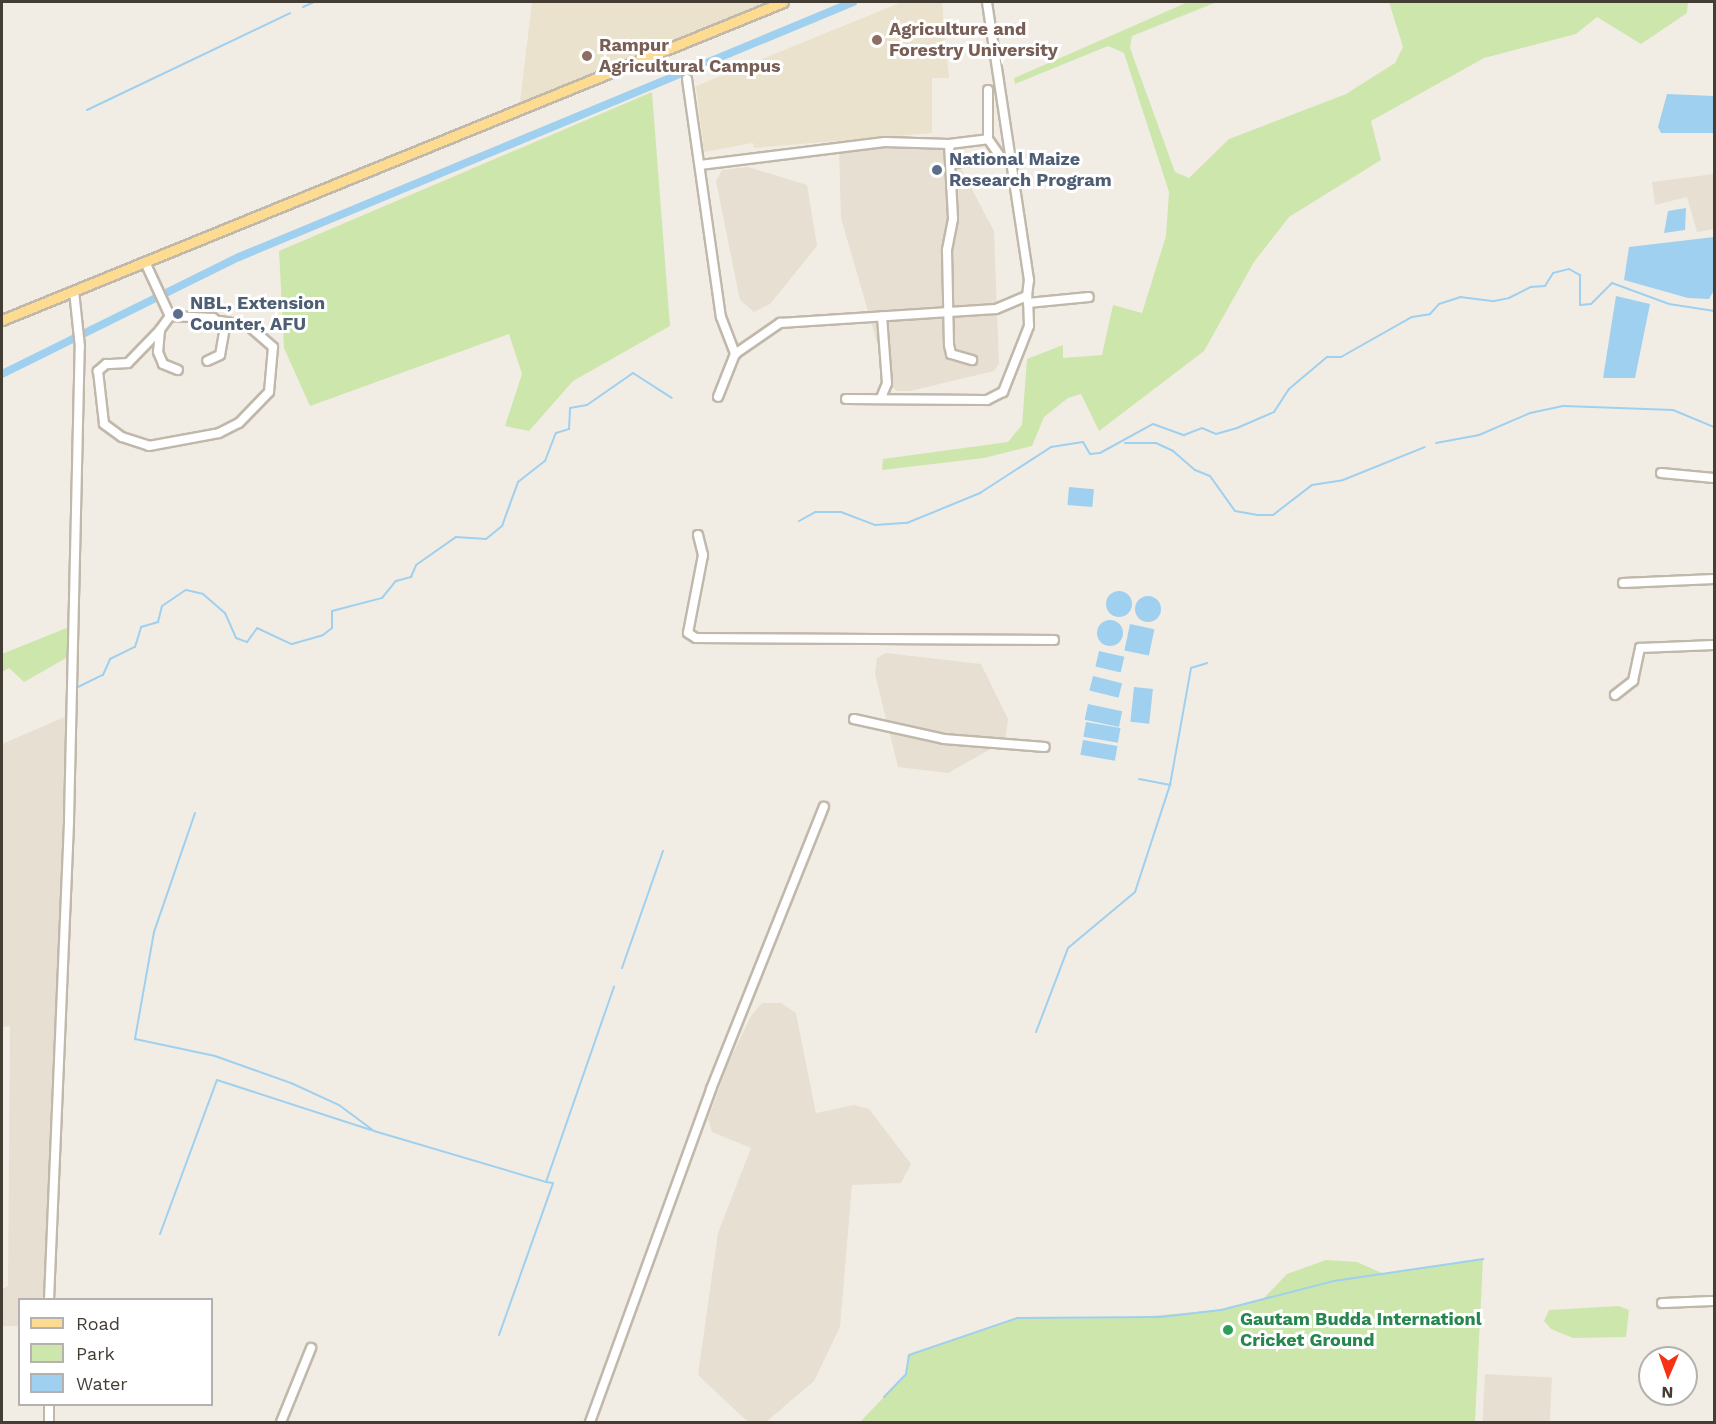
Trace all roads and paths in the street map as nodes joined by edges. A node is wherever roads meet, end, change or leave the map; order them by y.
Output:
1 (783, 2) edge
2 (987, 2) edge
3 (687, 79) dead end
4 (988, 90) dead end
5 (988, 139) junction
6 (949, 144) junction
7 (1006, 158) junction
8 (951, 163) junction
9 (700, 165) junction
10 (145, 262) junction
11 (74, 291) junction
12 (1089, 297) dead end
13 (1028, 299) junction
14 (948, 312) junction
15 (170, 316) junction
16 (882, 316) junction
17 (2, 320) edge
18 (219, 321) junction
19 (160, 330) junction
20 (735, 354) junction
21 (972, 360) dead end
22 (207, 361) dead end
23 (178, 370) dead end
24 (718, 397) dead end
25 (881, 398) junction
26 (846, 399) dead end
27 (1661, 473) dead end
28 (1714, 478) edge
29 (698, 536) dead end
30 (1714, 579) edge
31 (1623, 582) dead end
32 (1053, 640) dead end
33 (1714, 645) edge
34 (1615, 695) dead end
35 (854, 719) dead end
36 (1046, 747) dead end
37 (824, 807) dead end
38 (50, 1298) edge
39 (1714, 1301) edge
40 (1662, 1303) dead end
41 (311, 1348) dead end
42 (49, 1406) edge
43 (49, 1422) edge
44 (282, 1422) edge
45 (590, 1422) edge

1 - 10 main road
2 - 7 street
3 - 9 street
4 - 5 street
5 - 6 street
5 - 7 street
6 - 8 street
6 - 9 street
7 - 8 street
7 - 13 street
8 - 14 street
9 - 20 street
10 - 11 main road
10 - 15 street
11 - 17 main road
11 - 38 street
12 - 13 street
13 - 14 street
13 - 25 street
14 - 16 street
14 - 21 street
15 - 18 street
15 - 19 street
16 - 20 street
16 - 25 street
18 - 19 street
18 - 22 street
19 - 23 street
20 - 24 street
25 - 26 street
27 - 28 street
29 - 32 street
30 - 31 street
33 - 34 street
35 - 36 street
37 - 45 street
39 - 40 street
41 - 44 street
42 - 43 street

